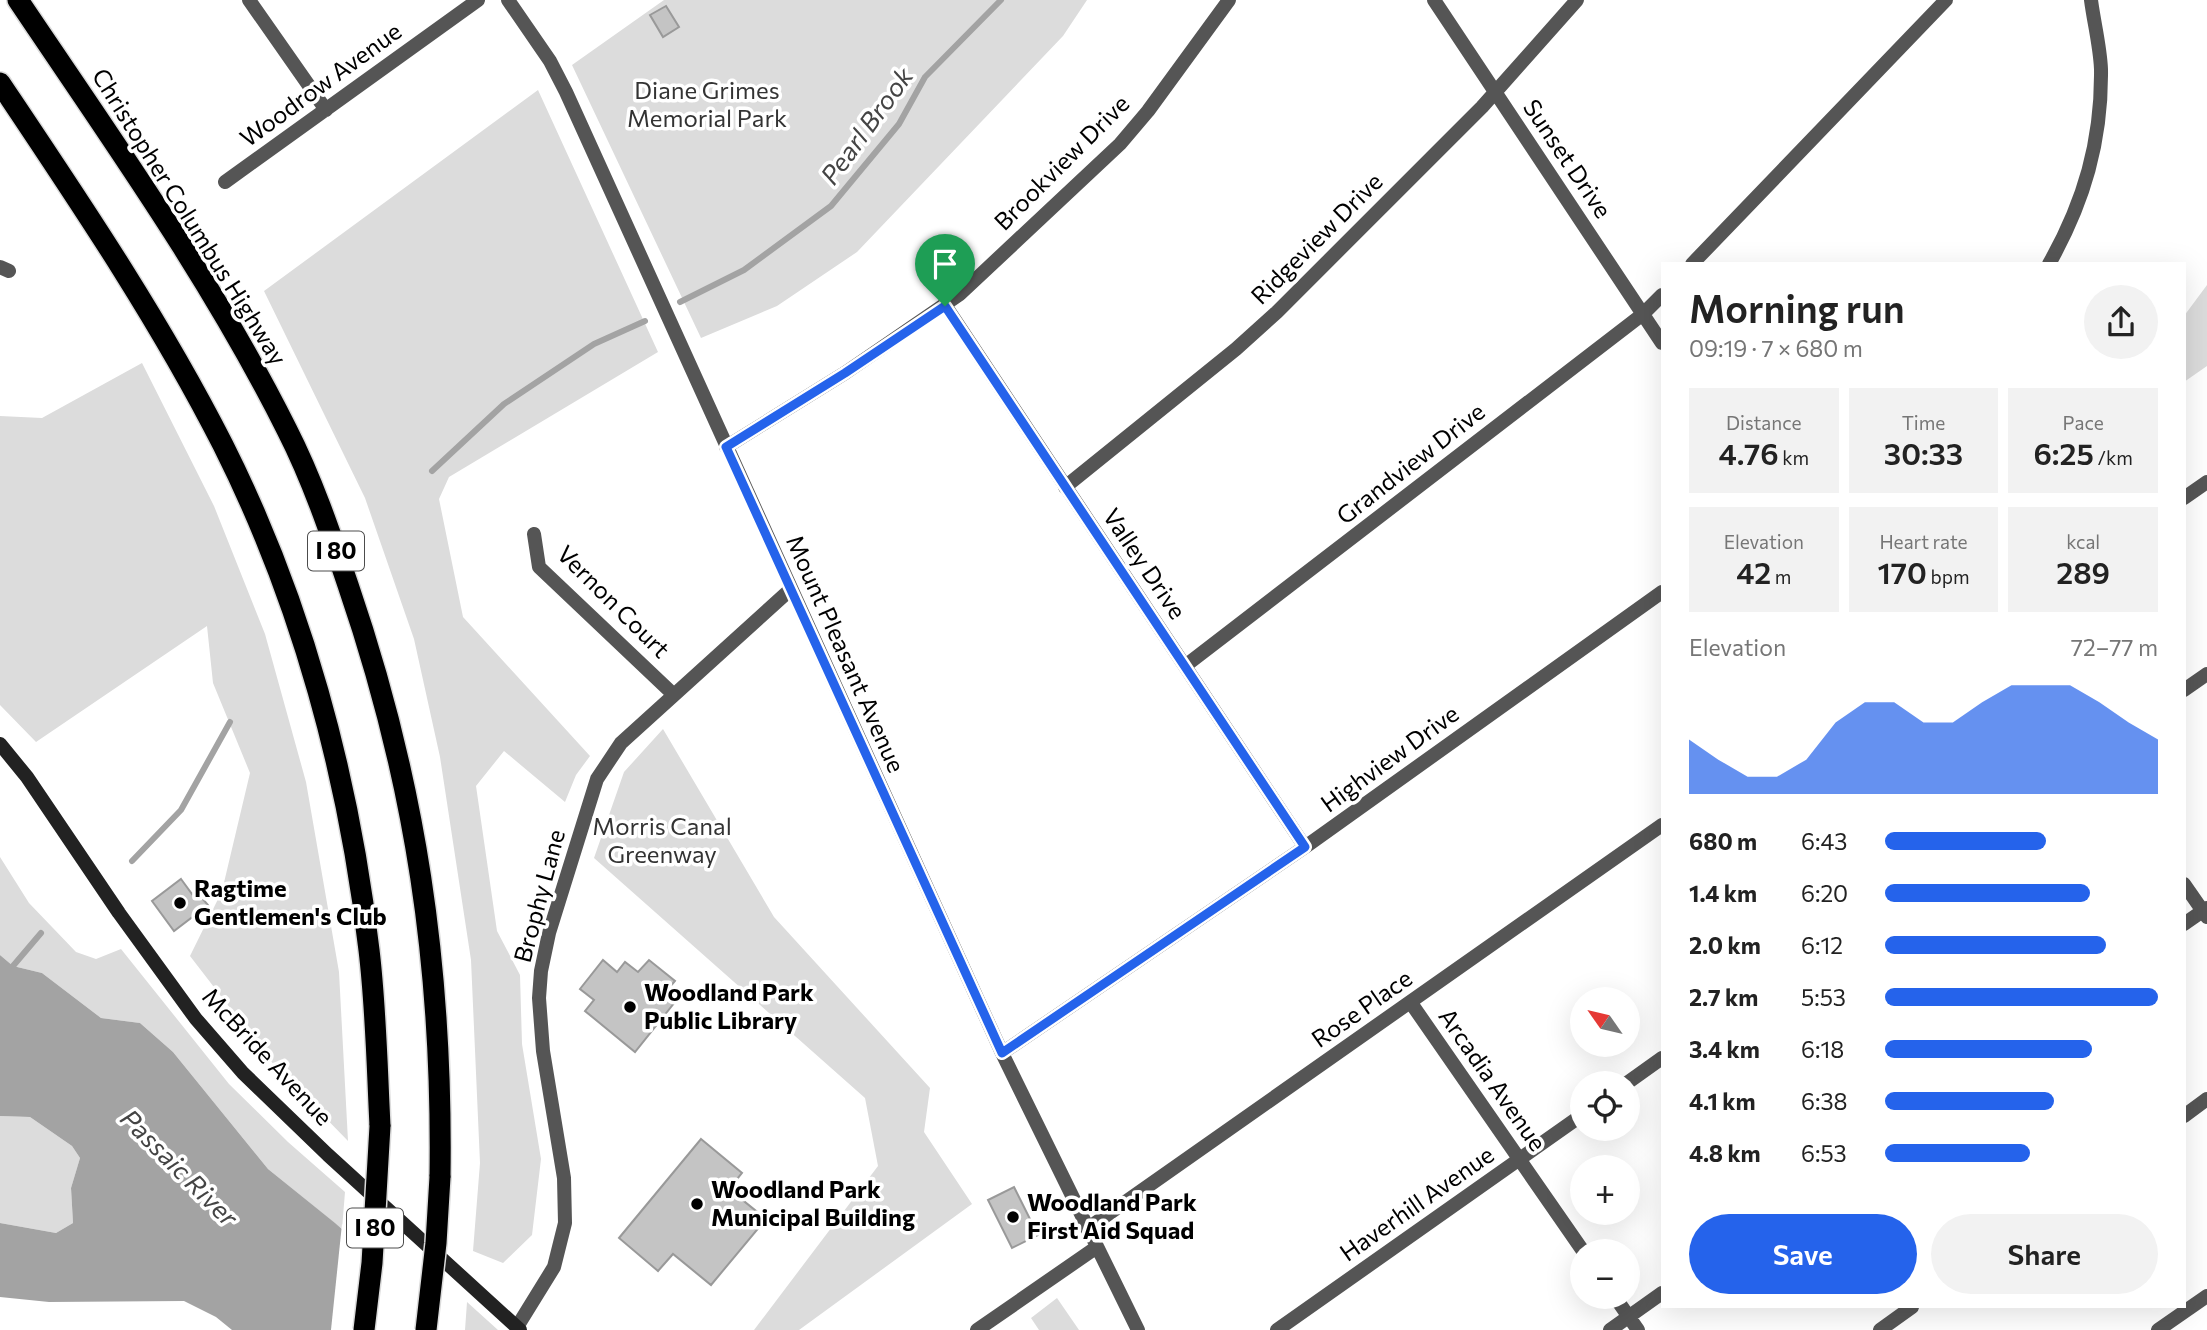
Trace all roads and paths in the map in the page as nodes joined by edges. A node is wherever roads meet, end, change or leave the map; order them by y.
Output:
1 (18, 0) edge
2 (249, 0) edge
3 (478, 0) edge
4 (508, 0) edge
5 (1229, 0) edge
6 (1433, 0) edge
7 (1577, 0) edge
8 (1946, 0) edge
9 (2091, 0) edge
10 (0, 83) edge
11 (1494, 92) junction
12 (326, 110) junction
13 (225, 182) dead end
14 (1694, 262) edge
15 (2050, 262) edge
16 (1661, 296) edge
17 (945, 306) junction
18 (1643, 314) junction
19 (1661, 341) edge
20 (726, 447) junction
21 (2207, 482) edge
22 (1065, 486) junction
23 (2186, 497) edge
24 (534, 534) dead end
25 (791, 589) junction
26 (1661, 593) edge
27 (1185, 666) junction
28 (2207, 674) edge
29 (2186, 690) edge
30 (674, 695) junction
31 (0, 744) edge
32 (1661, 826) edge
33 (1305, 847) junction
34 (2186, 887) edge
35 (2206, 912) edge
36 (2186, 923) edge
37 (1411, 1003) junction
38 (1002, 1053) junction
39 (1661, 1059) edge
40 (1640, 1074) edge
41 (2207, 1099) edge
42 (2186, 1114) edge
43 (1570, 1124) edge
44 (1519, 1160) junction
45 (1087, 1229) junction
46 (1575, 1239) edge
47 (1097, 1247) junction
48 (1661, 1294) edge
49 (2207, 1296) edge
50 (1911, 1308) edge
51 (1623, 1309) edge
52 (1629, 1317) junction
53 (518, 1329) edge
54 (364, 1330) edge
55 (426, 1330) edge
56 (977, 1330) edge
57 (1138, 1330) edge
58 (1277, 1330) edge
59 (1610, 1330) edge
60 (1638, 1330) edge
61 (1880, 1330) edge
62 (2158, 1330) edge

1 - 55 highway, Christopher Columbus Highway / I 80, bridge
2 - 12 street
3 - 12 street, Woodrow Avenue
4 - 20 street, Mount Pleasant Avenue
5 - 17 street, Brookview Drive
6 - 11 street, Sunset Drive
7 - 11 street, Ridgeview Drive
8 - 14 street
9 - 15 street
10 - 54 highway, I 80, bridge
11 - 18 street, Sunset Drive
11 - 22 street, Ridgeview Drive
12 - 13 street, Woodrow Avenue
16 - 18 street, Grandview Drive
17 - 20 street, Brookview Drive
17 - 22 street, Valley Drive
18 - 19 street, Sunset Drive
18 - 27 street, Grandview Drive
20 - 25 street, Mount Pleasant Avenue
21 - 23 street
22 - 27 street, Valley Drive
24 - 30 street, Vernon Court
25 - 30 street, Brophy Lane
25 - 38 street, Mount Pleasant Avenue
26 - 33 street, Highview Drive
27 - 33 street, Valley Drive
28 - 29 street
30 - 53 street, Brophy Lane
31 - 53 main road, McBride Avenue
32 - 37 street, Rose Place
33 - 38 street, Highview Drive
34 - 35 street
35 - 36 street
37 - 44 street, Arcadia Avenue
37 - 45 street, Rose Place
38 - 45 street, Mount Pleasant Avenue
39 - 40 street
41 - 42 street
43 - 44 street, Haverhill Avenue
44 - 46 street, Arcadia Avenue
44 - 58 street, Haverhill Avenue
45 - 47 street, Mount Pleasant Avenue
47 - 56 street
47 - 57 street, Mount Pleasant Avenue
48 - 52 street
49 - 62 street
50 - 61 street
51 - 52 street
52 - 59 street
52 - 60 street

